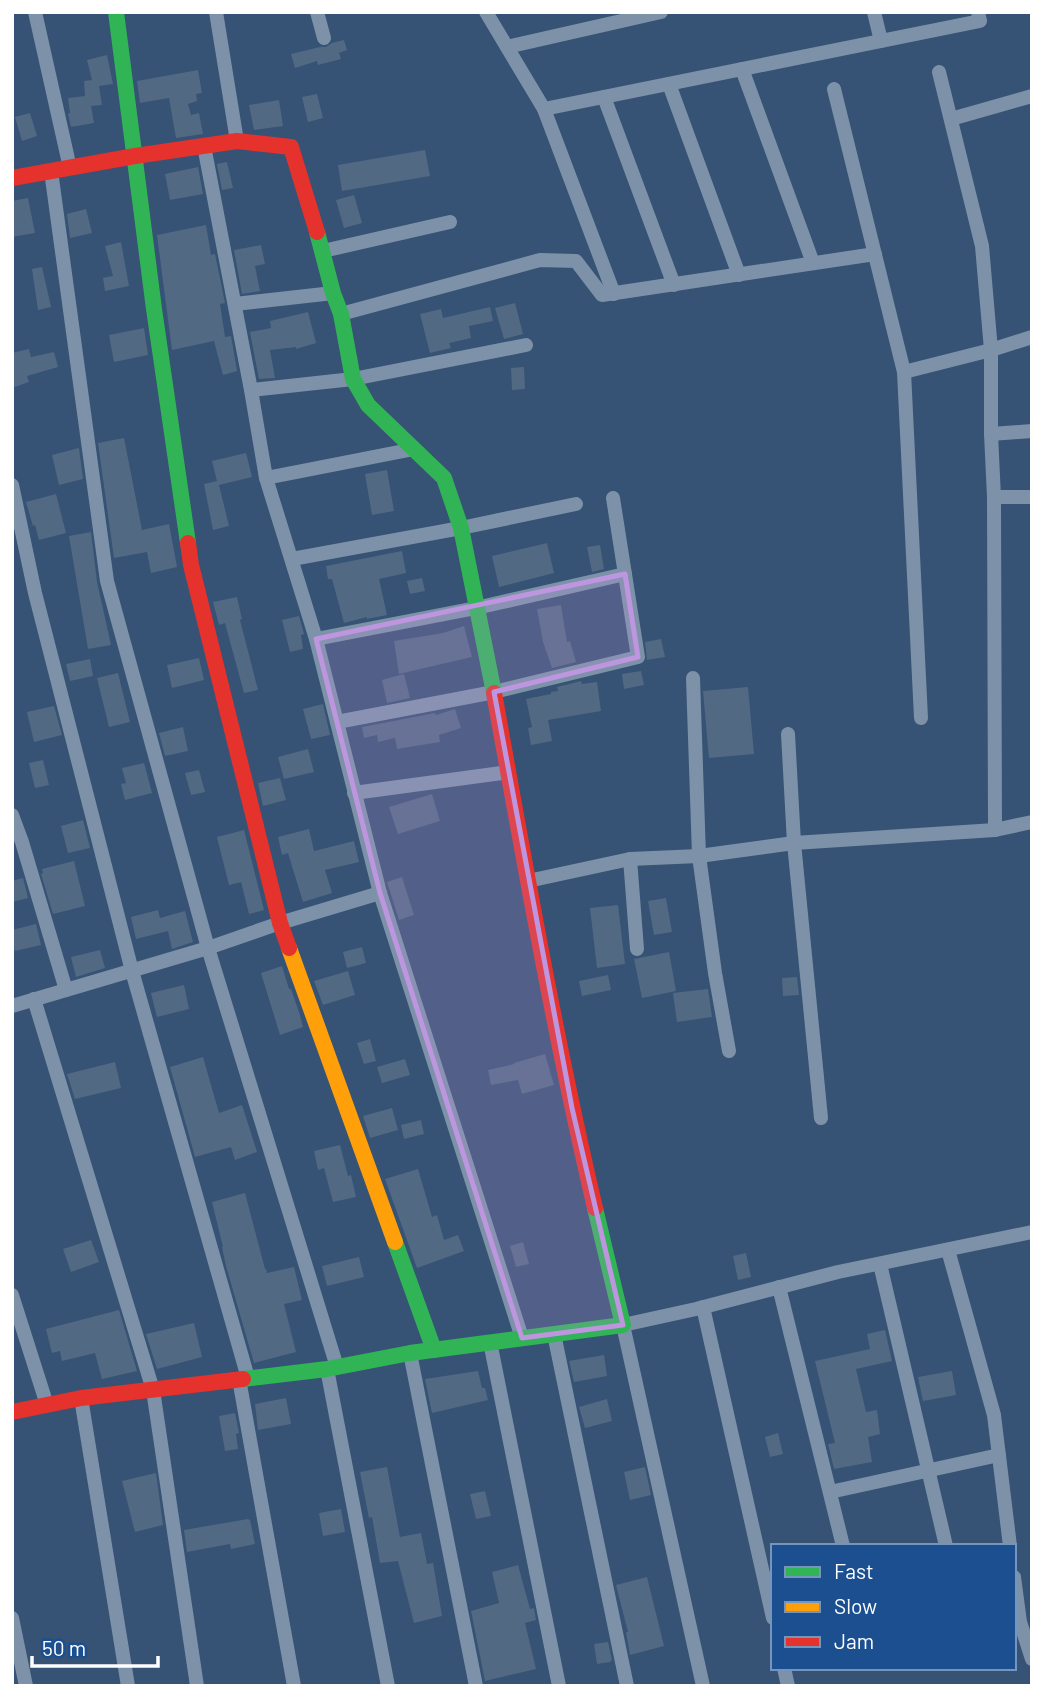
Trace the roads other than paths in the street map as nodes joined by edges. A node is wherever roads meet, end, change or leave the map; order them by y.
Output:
1 (35, 12) edge
2 (116, 12) edge
3 (216, 12) edge
4 (317, 12) edge
5 (486, 12) edge
6 (661, 12) edge
7 (874, 12) edge
8 (978, 12) edge
9 (324, 38) dead end
10 (881, 41) junction
11 (507, 47) junction
12 (742, 69) junction
13 (939, 72) dead end
14 (668, 84) junction
15 (834, 89) dead end
16 (1032, 96) edge
17 (604, 97) junction
18 (544, 109) junction
19 (951, 119) junction
20 (237, 141) junction
21 (204, 146) junction
22 (135, 156) junction
23 (69, 168) junction
24 (51, 171) junction
25 (12, 178) edge
26 (450, 222) dead end
27 (323, 251) junction
28 (875, 254) junction
29 (813, 263) junction
30 (739, 275) junction
31 (674, 285) junction
32 (333, 293) junction
33 (614, 294) junction
34 (235, 304) junction
35 (341, 314) junction
36 (1032, 337) edge
37 (526, 345) dead end
38 (991, 350) junction
39 (904, 372) junction
40 (353, 379) junction
41 (251, 390) junction
42 (1032, 431) edge
43 (991, 434) junction
44 (414, 449) junction
45 (266, 478) junction
46 (12, 485) edge
47 (994, 497) junction
48 (1032, 497) edge
49 (613, 498) dead end
50 (576, 504) dead end
51 (461, 528) junction
52 (292, 559) junction
53 (625, 575) junction
54 (476, 608) junction
55 (316, 639) junction
56 (693, 678) dead end
57 (494, 692) junction
58 (921, 718) dead end
59 (337, 722) junction
60 (788, 734) dead end
61 (509, 772) junction
62 (354, 793) junction
63 (12, 815) edge
64 (1032, 822) edge
65 (995, 830) junction
66 (794, 843) junction
67 (699, 856) junction
68 (630, 859) junction
69 (528, 881) junction
70 (380, 893) junction
71 (280, 923) junction
72 (208, 948) junction
73 (637, 949) dead end
74 (132, 971) junction
75 (66, 990) junction
76 (34, 999) junction
77 (12, 1006) edge
78 (729, 1051) dead end
79 (821, 1118) dead end
80 (1032, 1232) edge
81 (948, 1250) junction
82 (880, 1264) junction
83 (779, 1287) junction
84 (12, 1295) edge
85 (702, 1307) junction
86 (624, 1325) junction
87 (554, 1334) junction
88 (523, 1338) junction
89 (490, 1342) junction
90 (434, 1350) junction
91 (410, 1353) junction
92 (332, 1368) junction
93 (244, 1379) junction
94 (153, 1390) junction
95 (81, 1398) junction
96 (47, 1405) junction
97 (12, 1412) edge
98 (999, 1455) junction
99 (928, 1471) junction
100 (830, 1492) junction
101 (843, 1544) edge
102 (946, 1544) edge
103 (1010, 1544) edge
104 (1016, 1592) edge
105 (771, 1609) edge
106 (12, 1618) edge
107 (1028, 1638) edge
108 (1032, 1659) edge
109 (26, 1686) edge
110 (128, 1686) edge
111 (197, 1686) edge
112 (294, 1686) edge
113 (388, 1686) edge
114 (476, 1686) edge
115 (559, 1686) edge
116 (627, 1686) edge
117 (703, 1686) edge

1 - 23 street
2 - 22 street
3 - 20 street
4 - 9 street
5 - 11 street
6 - 11 street
7 - 10 street
8 - 10 street
10 - 12 street
11 - 18 street
12 - 14 street
12 - 29 street
13 - 19 street
14 - 17 street
14 - 30 street
15 - 28 street
16 - 19 street
17 - 18 street
17 - 31 street
18 - 33 street
19 - 38 street
20 - 21 street
20 - 27 street
21 - 22 street
21 - 34 street
22 - 23 street
22 - 71 street
23 - 24 street
24 - 25 street
24 - 72 street
26 - 27 street
27 - 32 street
28 - 29 street
28 - 39 street
29 - 30 street
30 - 31 street
31 - 33 street
32 - 34 street
32 - 35 street
33 - 35 street
34 - 41 street
35 - 40 street
36 - 38 street
37 - 40 street
38 - 39 street
38 - 43 street
39 - 58 street
40 - 41 street
40 - 44 street
41 - 45 street
42 - 43 street
43 - 47 street
44 - 45 street
44 - 51 street
45 - 52 street
46 - 74 street
47 - 48 street
47 - 65 street
49 - 53 street
50 - 51 street
51 - 52 street
51 - 54 street
52 - 55 street
53 - 54 street
53 - 57 street
54 - 55 street
54 - 57 street
55 - 59 street
56 - 67 street
57 - 59 street
57 - 61 street
59 - 62 street
60 - 66 street
61 - 62 street
61 - 69 street
62 - 70 street
63 - 75 street
64 - 65 street
65 - 66 street
66 - 67 street
66 - 79 street
67 - 68 street
67 - 78 street
68 - 69 street
68 - 73 street
69 - 86 street
70 - 71 street
70 - 88 street
71 - 72 street
71 - 90 street
72 - 74 street
72 - 92 street
74 - 75 street
74 - 93 street
75 - 76 street
76 - 77 street
76 - 94 street
80 - 81 street
81 - 82 street
81 - 98 street
82 - 83 street
82 - 99 street
83 - 85 street
83 - 100 street
84 - 96 street
85 - 86 street
85 - 105 street
86 - 87 street
86 - 117 street
87 - 88 street
87 - 116 street
88 - 89 street
89 - 90 street
89 - 115 street
90 - 91 street
91 - 92 street
91 - 114 street
92 - 93 street
92 - 113 street
93 - 94 street
93 - 112 street
94 - 95 street
94 - 111 street
95 - 96 street
95 - 110 street
96 - 97 street
98 - 99 street
98 - 103 street
99 - 100 street
99 - 102 street
100 - 101 street
104 - 107 street
106 - 109 street
107 - 108 street

